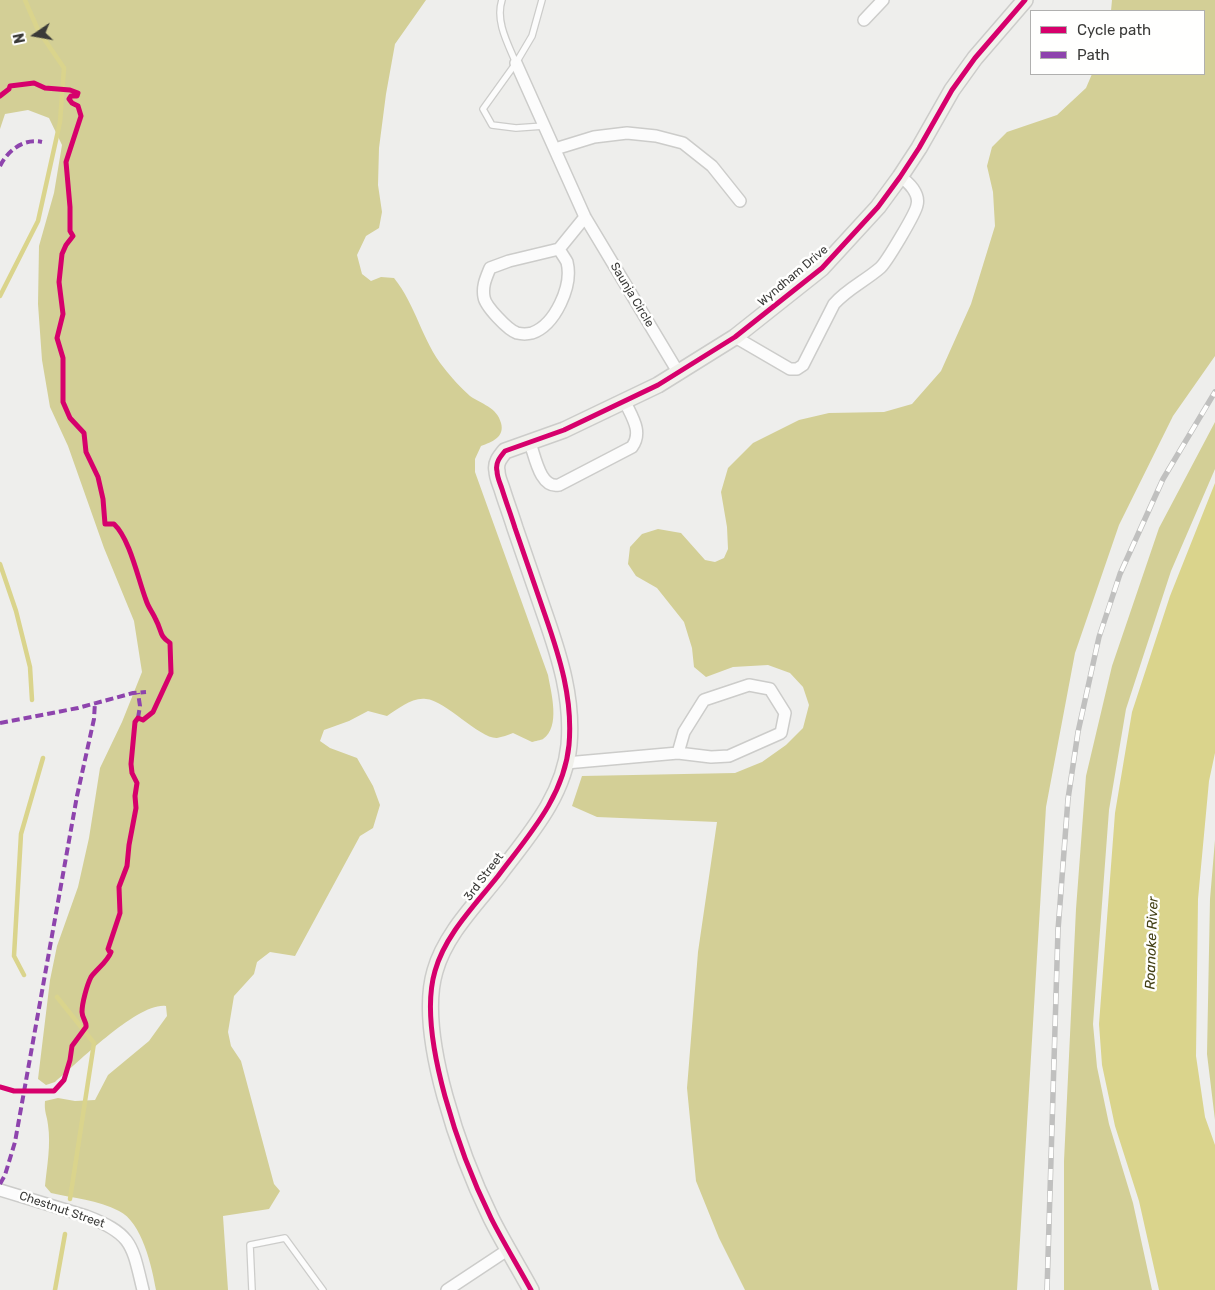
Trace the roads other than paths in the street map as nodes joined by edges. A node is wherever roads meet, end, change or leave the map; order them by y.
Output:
1 (502, 0) edge
2 (542, 0) edge
3 (883, 0) edge
4 (1025, 0) edge
5 (864, 20) dead end
6 (516, 63) junction
7 (544, 126) junction
8 (555, 149) junction
9 (900, 177) junction
10 (740, 200) dead end
11 (585, 217) junction
12 (559, 249) junction
13 (735, 337) junction
14 (678, 372) junction
15 (625, 402) junction
16 (530, 443) junction
17 (496, 472) joint
18 (678, 753) junction
19 (566, 763) junction
20 (0, 1190) edge
21 (509, 1249) junction
22 (143, 1290) edge
23 (252, 1290) edge
24 (323, 1290) edge
25 (447, 1290) edge
26 (532, 1290) edge

1 - 6 lane
2 - 6 lane
3 - 5 street
4 - 9 street, Wyndham Drive
6 - 7 street, Saunja Circle
6 - 7 lane
7 - 8 street, Saunja Circle
8 - 10 street
8 - 11 street, Saunja Circle
9 - 13 street, Wyndham Drive
9 - 13 street
11 - 12 street
11 - 14 street, Saunja Circle
12 - 12 street
13 - 14 street, Wyndham Drive
14 - 15 street, Wyndham Drive
15 - 16 street, Wyndham Drive
15 - 16 street
16 - 17 street, Wyndham Drive
17 - 19 street, 3rd Street
18 - 18 street
18 - 19 street
19 - 21 street, 3rd Street
20 - 22 street, Chestnut Street
21 - 25 street
21 - 26 street, 3rd Street
23 - 24 lane

